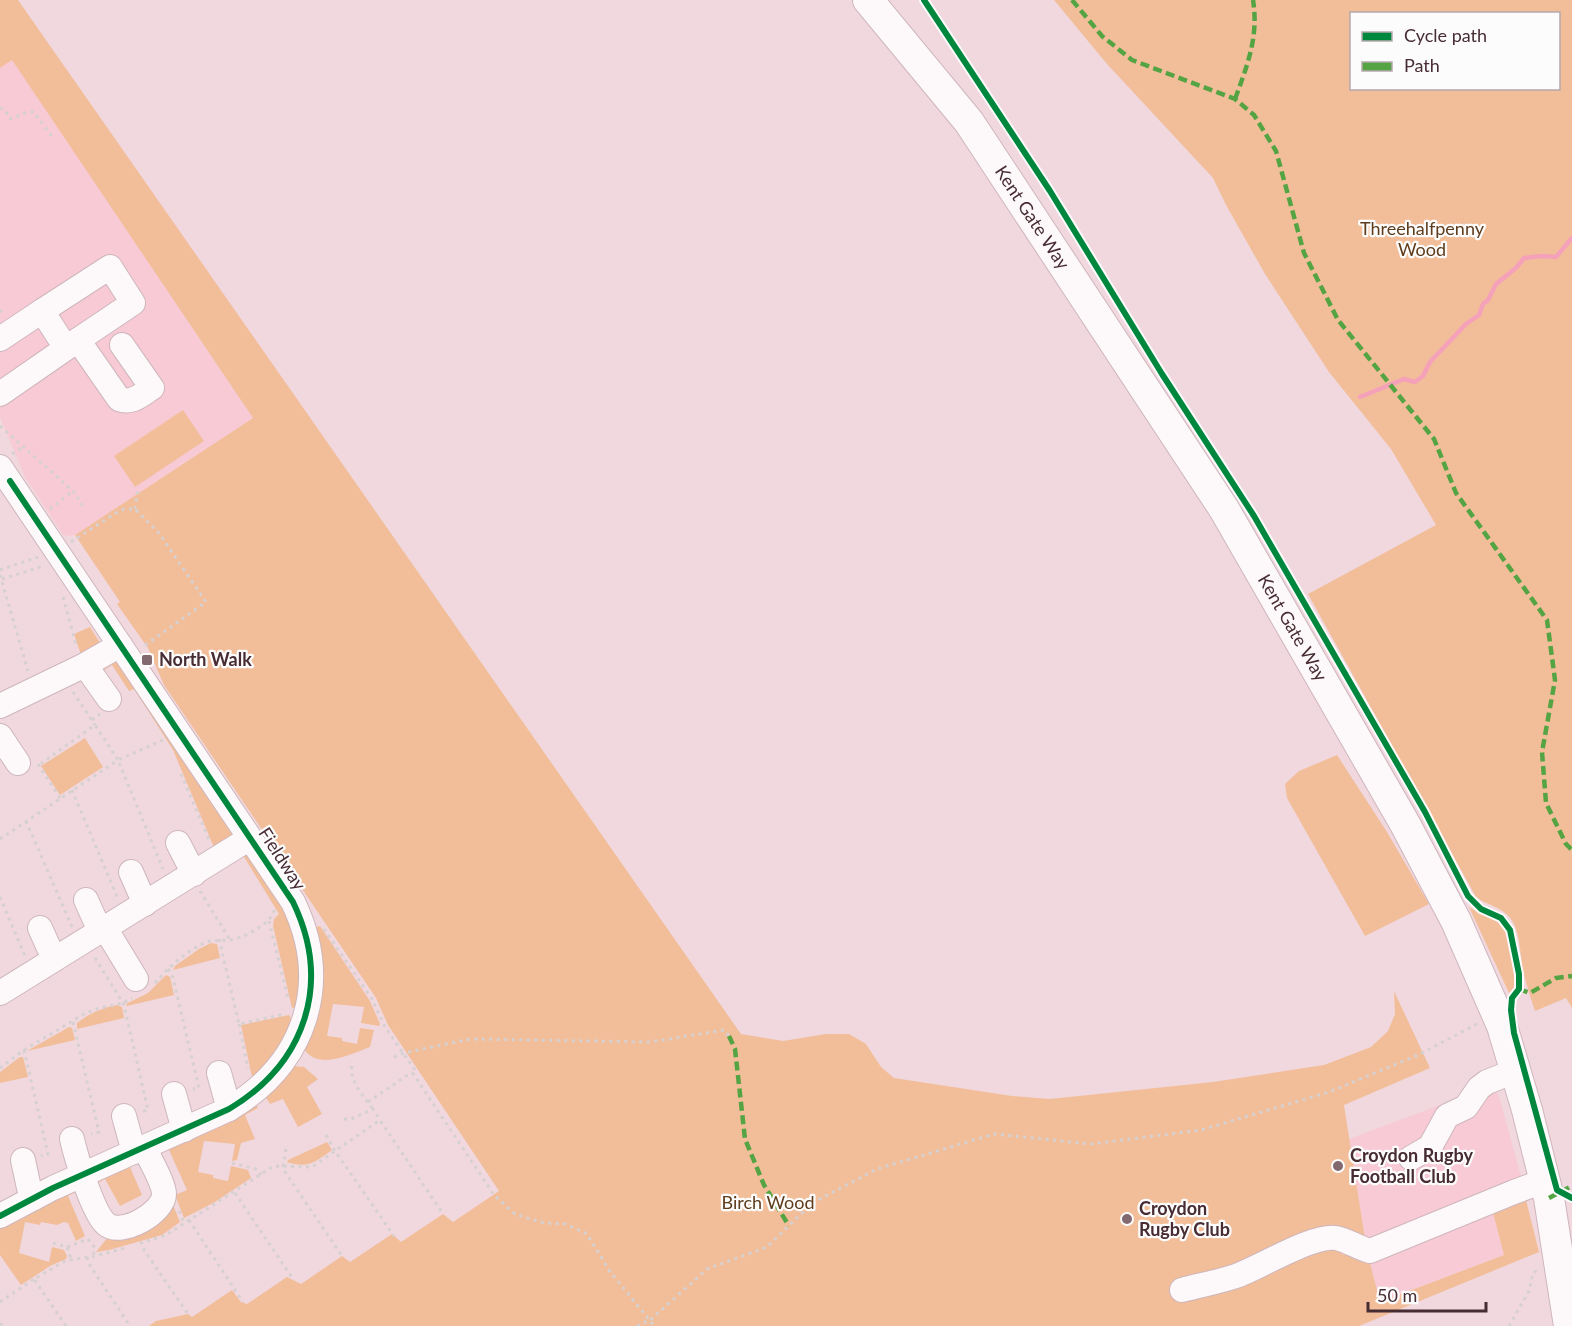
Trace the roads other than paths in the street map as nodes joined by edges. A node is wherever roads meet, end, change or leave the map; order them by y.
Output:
1 (868, 0) edge
2 (42, 311) junction
3 (0, 339) edge
4 (72, 344) junction
5 (122, 345) dead end
6 (0, 394) edge
7 (7, 460) edge
8 (124, 651) junction
9 (77, 669) junction
10 (2, 699) edge
11 (107, 705) road end
12 (0, 736) edge
13 (28, 764) road end
14 (250, 838) junction
15 (178, 843) dead end
16 (131, 872) dead end
17 (185, 879) junction
18 (86, 900) dead end
19 (106, 927) junction
20 (40, 928) dead end
21 (54, 959) junction
22 (3, 983) edge
23 (142, 987) road end
24 (1515, 1071) junction
25 (174, 1094) road end
26 (123, 1116) road end
27 (184, 1130) junction
28 (72, 1139) road end
29 (139, 1150) junction
30 (1411, 1158) dead end
31 (23, 1160) road end
32 (82, 1175) junction
33 (1544, 1181) junction
34 (34, 1198) junction
35 (0, 1216) edge
36 (1182, 1290) dead end
37 (1569, 1326) edge

1 - 24 main road, Kent Gate Way
2 - 3 street
2 - 4 street
2 - 4 street
4 - 5 street
4 - 6 street
7 - 8 street, Fieldway
8 - 9 street
8 - 14 street, Fieldway
9 - 10 street
9 - 11 street
12 - 13 street
14 - 17 street
14 - 27 street, Fieldway
15 - 17 street
16 - 19 street
17 - 19 street
18 - 19 street
19 - 21 street
19 - 23 street
20 - 21 street
21 - 22 street
24 - 30 street
24 - 33 main road, Kent Gate Way
25 - 27 street
26 - 29 street
27 - 29 street, Fieldway
28 - 32 street
29 - 32 street, Fieldway
29 - 32 street
31 - 34 street
32 - 34 street, Fieldway
33 - 36 street
33 - 37 main road, Kent Gate Way
34 - 35 street, Fieldway

